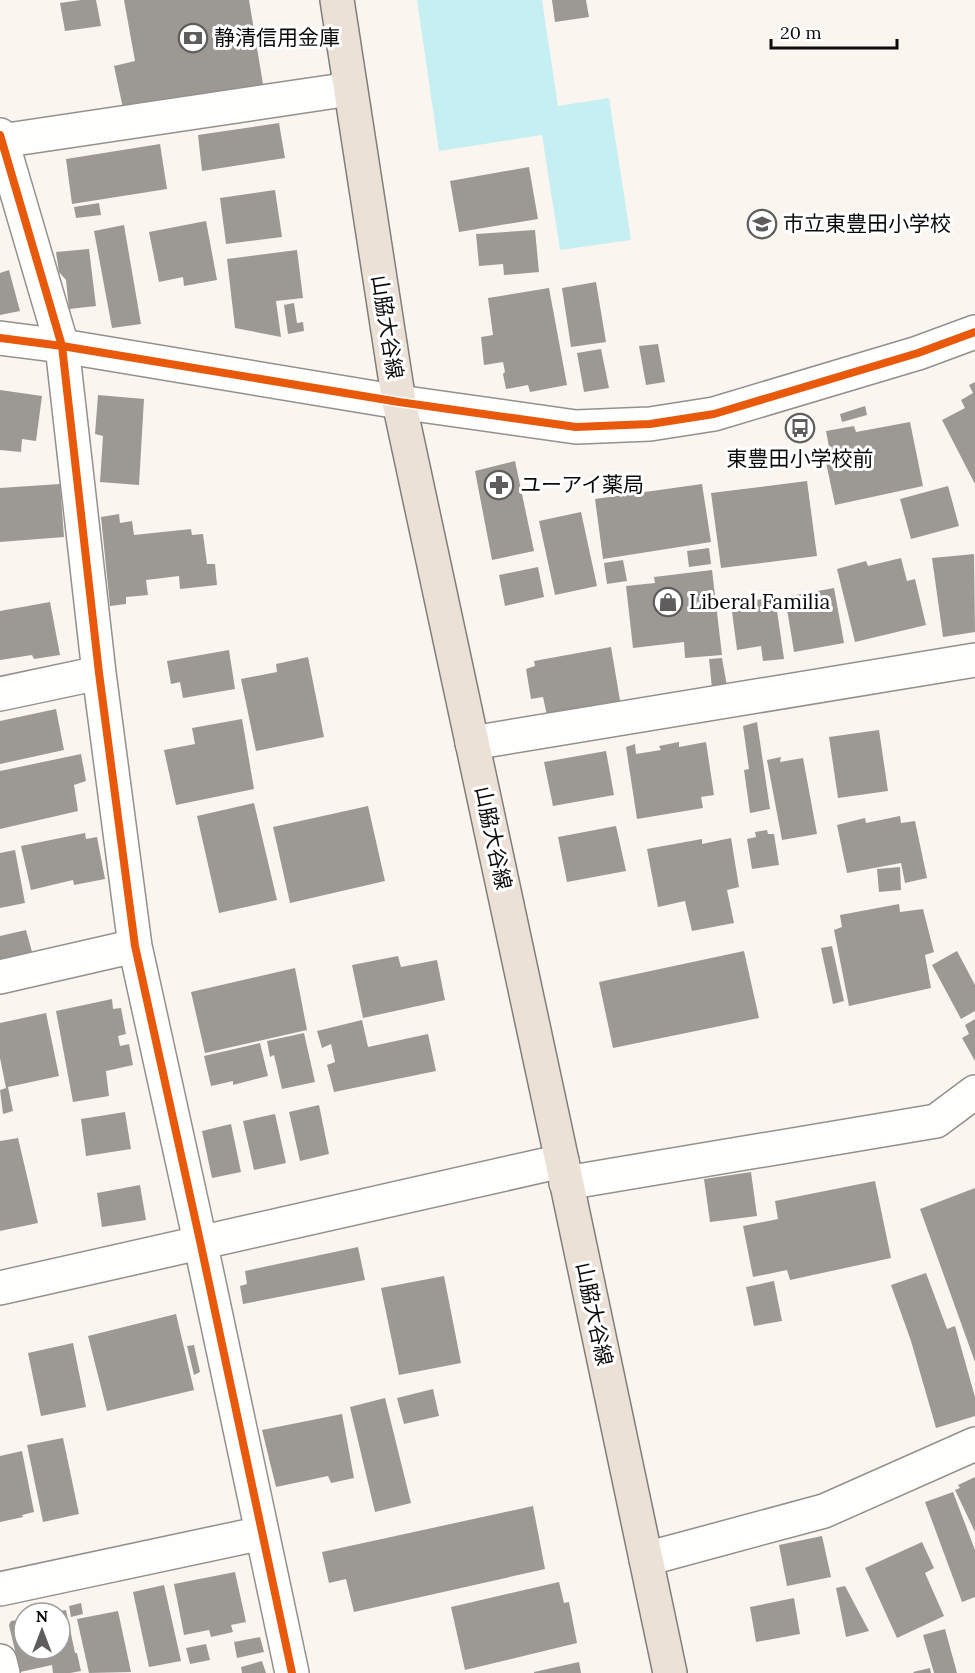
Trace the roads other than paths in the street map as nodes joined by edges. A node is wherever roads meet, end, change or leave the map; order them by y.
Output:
1 (336, 0) edge
2 (350, 88) junction
3 (1, 138) edge
4 (975, 332) edge
5 (0, 338) edge
6 (62, 346) junction
7 (399, 402) junction
8 (975, 660) edge
9 (99, 673) junction
10 (0, 694) edge
11 (472, 743) junction
12 (135, 946) junction
13 (0, 977) edge
14 (975, 1092) edge
15 (564, 1172) junction
16 (200, 1241) junction
17 (0, 1288) edge
18 (975, 1444) edge
19 (262, 1533) junction
20 (646, 1558) junction
21 (0, 1589) edge
22 (0, 1660) edge
23 (3, 1673) edge
24 (292, 1673) edge
25 (670, 1673) edge

1 - 2 main road, 山脇大谷線
2 - 3 street
2 - 7 main road, 山脇大谷線
3 - 6 street
4 - 7 street
5 - 6 street
6 - 7 street
6 - 9 street
7 - 11 main road, 山脇大谷線
8 - 11 street
9 - 10 street
9 - 12 street
11 - 15 main road, 山脇大谷線
12 - 13 street
12 - 16 street
14 - 15 street
15 - 16 street
15 - 20 main road, 山脇大谷線
16 - 17 street
16 - 19 street
18 - 20 street
19 - 21 street
19 - 24 street
20 - 25 main road, 山脇大谷線
22 - 23 street

